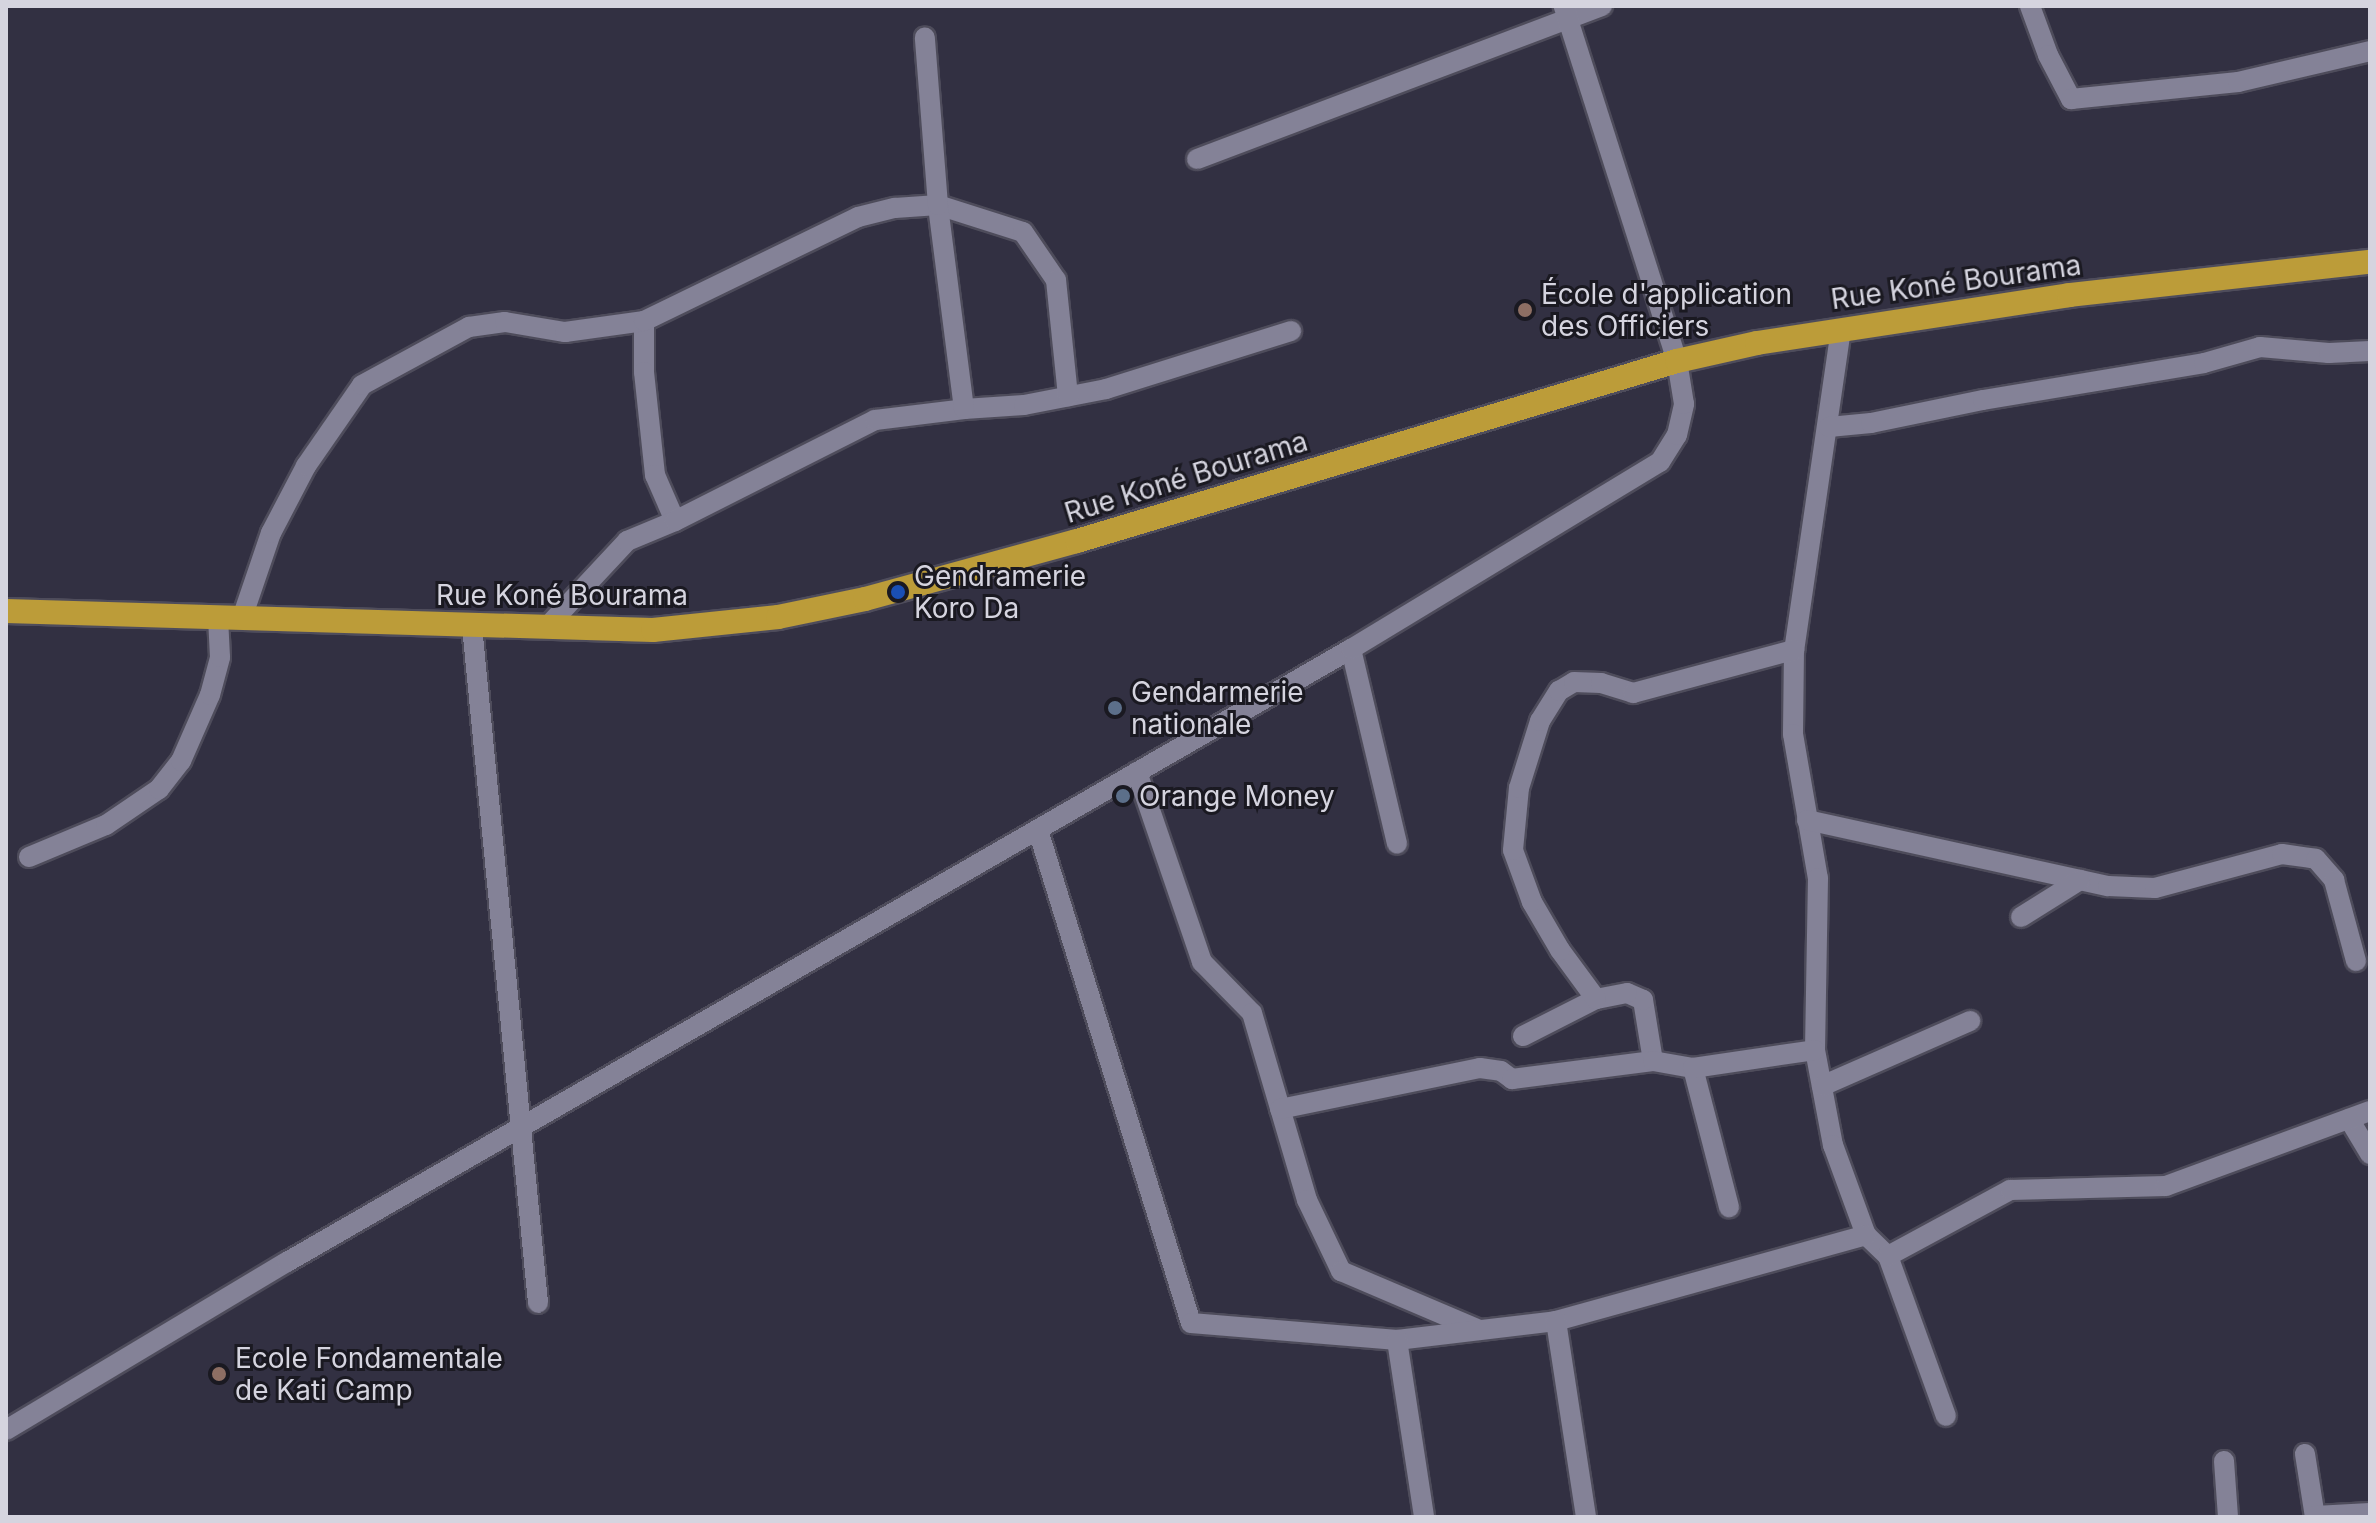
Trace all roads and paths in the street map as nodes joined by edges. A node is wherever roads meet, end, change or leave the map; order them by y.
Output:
1 (1602, 6) edge
2 (2030, 6) edge
3 (1566, 12) edge
4 (925, 38) dead end
5 (2370, 51) edge
6 (1197, 159) dead end
7 (938, 205) junction
8 (2370, 262) edge
9 (644, 321) junction
10 (1841, 329) junction
11 (1291, 331) dead end
12 (2370, 351) edge
13 (1677, 361) junction
14 (1068, 396) junction
15 (964, 409) junction
16 (1829, 427) junction
17 (675, 521) junction
18 (6, 611) edge
19 (230, 618) junction
20 (472, 626) junction
21 (546, 628) junction
22 (1351, 649) junction
23 (1794, 650) junction
24 (1137, 772) junction
25 (1807, 820) junction
26 (1038, 830) junction
27 (1397, 844) dead end
28 (29, 857) dead end
29 (2080, 880) junction
30 (2021, 917) dead end
31 (2356, 961) dead end
32 (1596, 999) junction
33 (1970, 1021) dead end
34 (1523, 1036) dead end
35 (1815, 1050) junction
36 (1653, 1061) junction
37 (1693, 1068) junction
38 (1822, 1086) junction
39 (1280, 1109) junction
40 (2370, 1111) edge
41 (2349, 1119) junction
42 (521, 1127) junction
43 (2370, 1154) edge
44 (1729, 1207) dead end
45 (1866, 1235) junction
46 (1888, 1256) junction
47 (538, 1303) dead end
48 (1556, 1321) junction
49 (1480, 1330) junction
50 (1397, 1340) junction
51 (1946, 1416) dead end
52 (6, 1430) edge
53 (2305, 1454) dead end
54 (2224, 1461) dead end
55 (2370, 1513) edge
56 (2315, 1516) edge
57 (1424, 1517) edge
58 (1586, 1517) edge
59 (2228, 1517) edge

1 - 3 street
2 - 5 street
3 - 6 street
3 - 13 street
4 - 7 street
7 - 9 street
7 - 14 street
7 - 15 street
8 - 10 highway, Rue Koné Bourama
9 - 17 street
9 - 19 street
10 - 13 highway, Rue Koné Bourama
10 - 16 street
11 - 14 street
12 - 16 street
13 - 21 highway, Rue Koné Bourama
13 - 22 street
14 - 15 street
15 - 17 street
16 - 23 street
17 - 21 street
18 - 19 highway, Rue Koné Bourama
19 - 20 highway, Rue Koné Bourama
19 - 28 street
20 - 21 highway, Rue Koné Bourama
20 - 42 street
22 - 24 street
22 - 27 street
23 - 25 street
23 - 32 street
24 - 26 street
24 - 39 street
25 - 29 street
25 - 35 street
26 - 42 street
26 - 50 street
29 - 30 street
29 - 31 street
32 - 34 street
32 - 36 street
33 - 38 street
35 - 37 street
35 - 38 street
36 - 37 street
36 - 39 street
37 - 44 street
38 - 45 street
39 - 49 street
40 - 41 street
41 - 43 street
41 - 46 street
42 - 47 street
42 - 52 street
45 - 46 street
45 - 48 street
46 - 51 street
48 - 49 street
48 - 58 street
49 - 50 street
50 - 57 street
53 - 56 street
54 - 59 street
55 - 56 street

